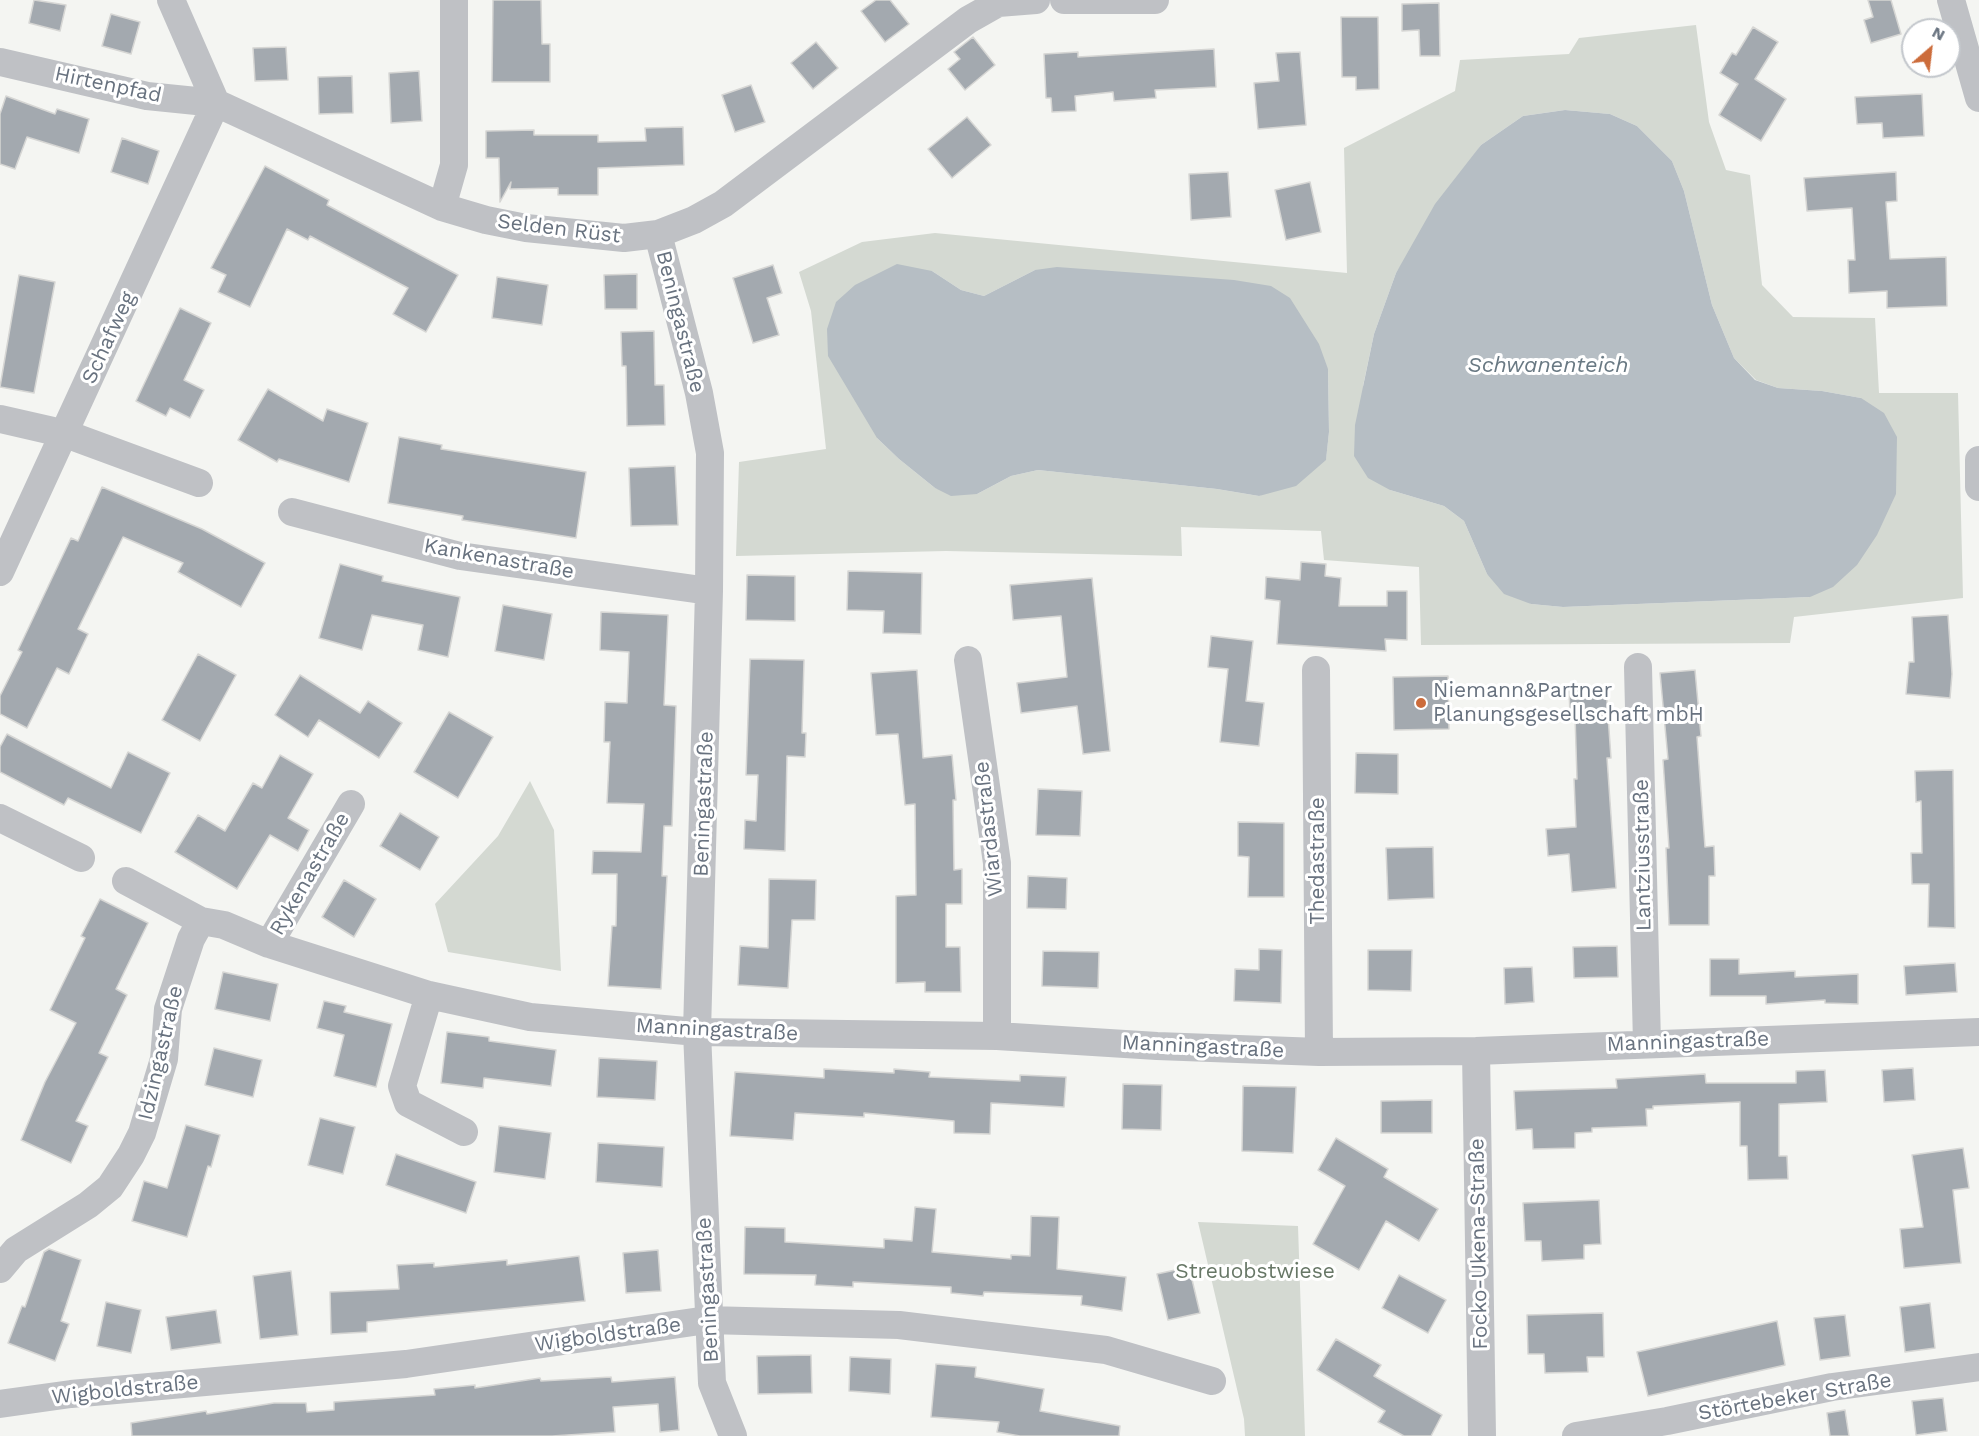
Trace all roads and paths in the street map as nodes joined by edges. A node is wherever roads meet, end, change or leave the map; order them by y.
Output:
1 (171, 0) edge
2 (454, 0) edge
3 (1036, 0) edge
4 (1064, 0) edge
5 (1155, 0) edge
6 (1951, 0) edge
7 (998, 2) edge
8 (0, 62) edge
9 (1979, 98) edge
10 (216, 103) junction
11 (442, 207) junction
12 (657, 234) junction
13 (0, 419) edge
14 (66, 434) junction
15 (1979, 459) edge
16 (199, 483) dead end
17 (1979, 488) edge
18 (292, 512) dead end
19 (0, 572) edge
20 (709, 591) junction
21 (968, 660) dead end
22 (1638, 667) dead end
23 (1316, 670) dead end
24 (351, 804) dead end
25 (0, 819) edge
26 (81, 858) dead end
27 (126, 881) dead end
28 (201, 921) junction
29 (269, 944) junction
30 (429, 995) junction
31 (697, 1032) junction
32 (1979, 1032) edge
33 (997, 1036) junction
34 (1647, 1044) junction
35 (1476, 1051) junction
36 (1319, 1052) junction
37 (464, 1132) dead end
38 (0, 1269) edge
39 (707, 1320) junction
40 (1979, 1367) edge
41 (1212, 1381) dead end
42 (0, 1404) edge
43 (733, 1436) edge
44 (1482, 1436) edge
45 (1576, 1436) edge

1 - 10 street
2 - 11 street
3 - 7 street
4 - 5 street
6 - 9 street
7 - 12 street, Selden Rüst
8 - 10 street, Hirtenpfad
10 - 11 street, Selden Rüst
10 - 14 street, Schafweg
11 - 12 street, Selden Rüst
12 - 20 street, Beningastraße
13 - 14 street
14 - 16 street
14 - 19 street, Schafweg
15 - 17 street
18 - 20 street, Kankenastraße
20 - 31 street, Beningastraße
21 - 33 street, Wiardastraße
22 - 34 street, Lantziusstraße
23 - 36 street, Thedastraße
24 - 29 street, Rykenastraße
25 - 26 street
27 - 28 street, Manningastraße
28 - 29 street, Manningastraße
28 - 38 street, Idzingastraße
29 - 30 street, Manningastraße
30 - 31 street, Manningastraße
30 - 37 street
31 - 33 street, Manningastraße
31 - 39 street, Beningastraße
32 - 34 street, Manningastraße
33 - 36 street, Manningastraße
34 - 35 street, Manningastraße
35 - 36 street, Manningastraße
35 - 44 street, Focko-Ukena-Straße
39 - 41 street, Wigboldstraße
39 - 42 street, Wigboldstraße
39 - 43 street, Beningastraße
40 - 45 street, Störtebeker Straße

